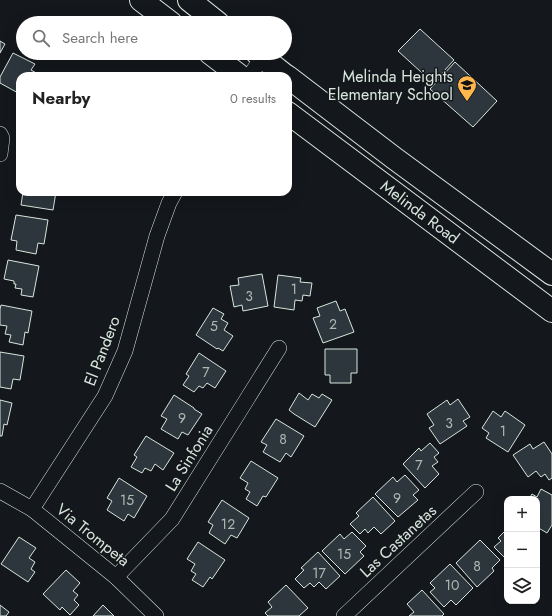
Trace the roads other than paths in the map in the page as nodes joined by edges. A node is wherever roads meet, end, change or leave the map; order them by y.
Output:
1 (141, 0) edge
2 (189, 0) edge
3 (162, 16) edge
4 (209, 16) edge
5 (219, 60) edge
6 (257, 60) edge
7 (265, 60) edge
8 (235, 72) edge
9 (252, 72) edge
10 (281, 72) edge
11 (292, 81) edge
12 (292, 116) edge
13 (0, 134) edge
14 (0, 154) edge
15 (173, 196) edge
16 (552, 274) edge
17 (552, 311) edge
18 (279, 348) dead end
19 (0, 491) edge
20 (476, 492) dead end
21 (32, 509) junction
22 (116, 577) junction
23 (156, 616) edge
24 (344, 616) edge

1 - 3 main road
2 - 4 main road
5 - 8 main road
6 - 9 street
7 - 10 main road, Melinda Road
11 - 16 main road, Melinda Road
12 - 17 main road, Melinda Road
13 - 14 street
15 - 21 street, El Pandero
18 - 22 street, La Sinfonia
19 - 21 street, Via Trompeta
20 - 24 street, Las Castanetas
21 - 22 street, Via Trompeta
22 - 23 street, Via Trompeta

